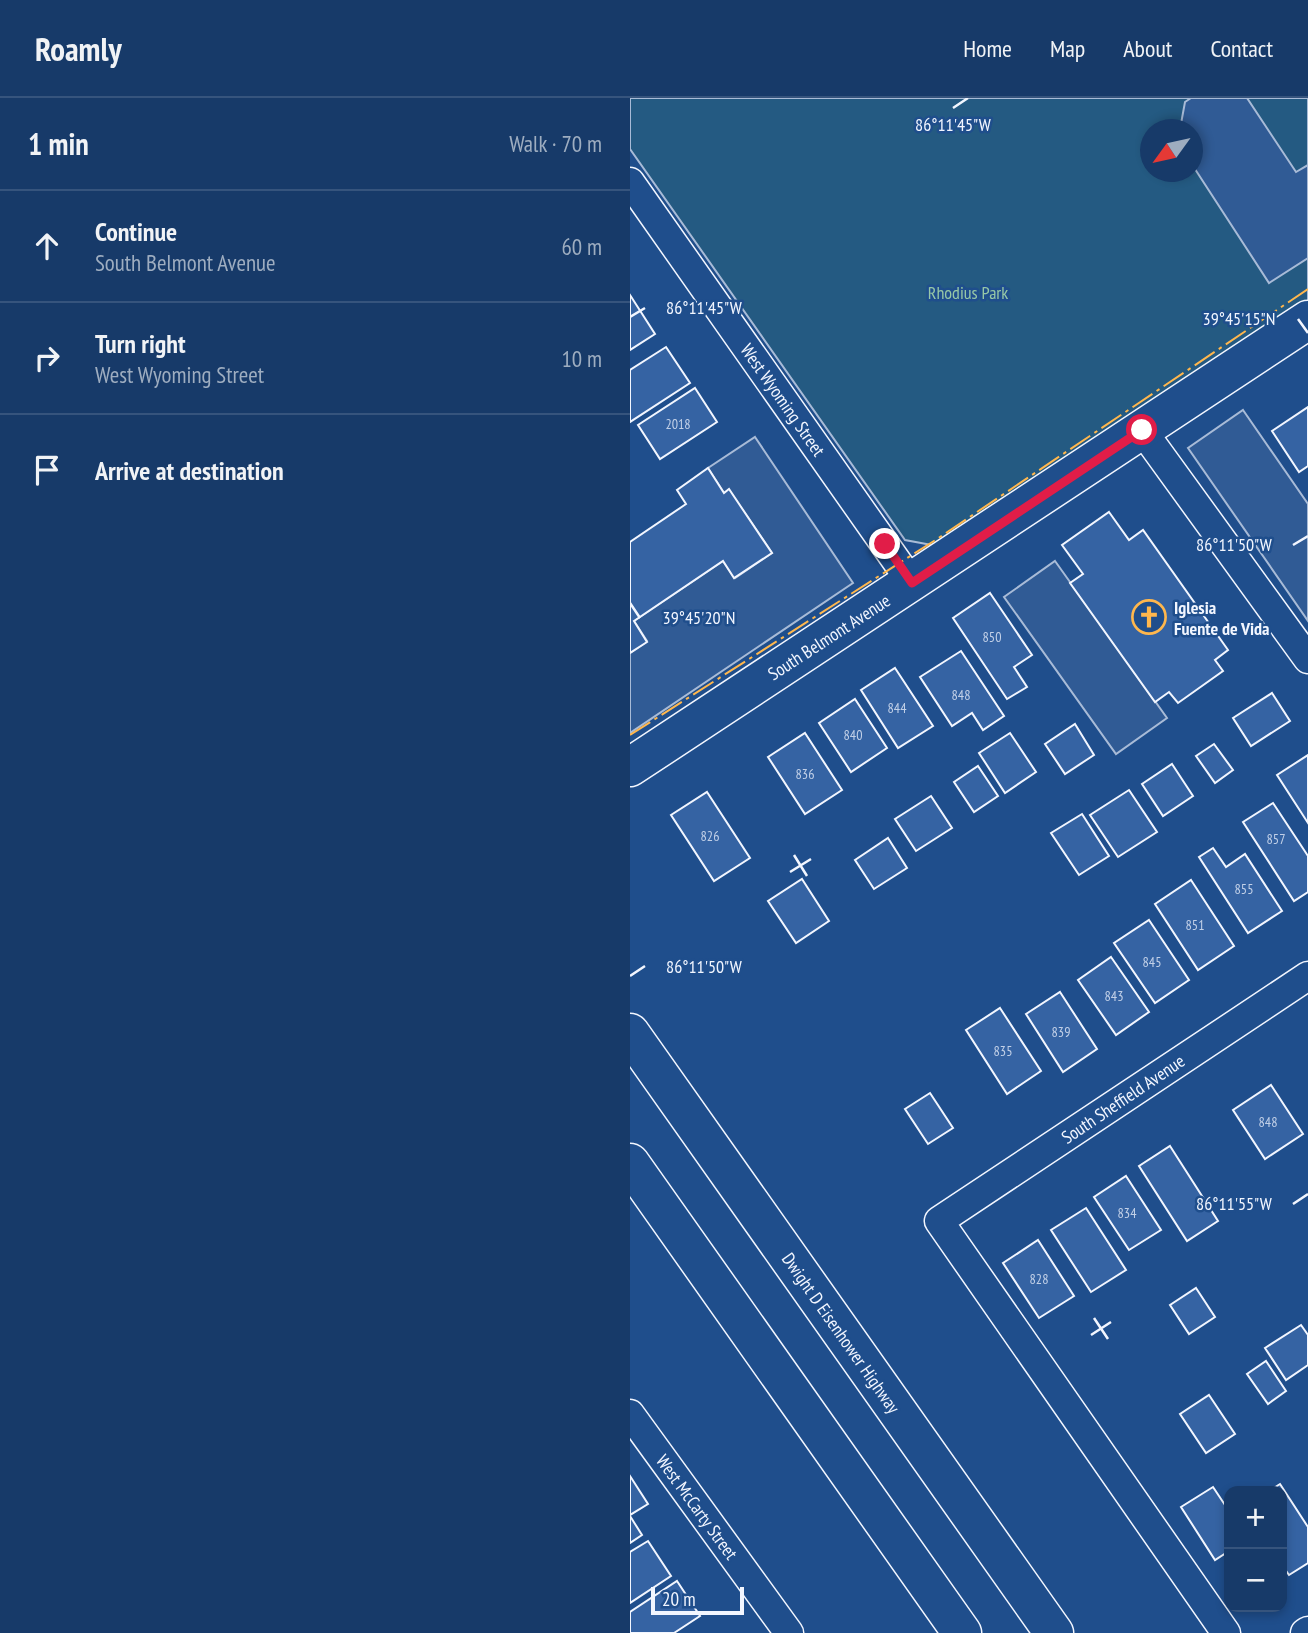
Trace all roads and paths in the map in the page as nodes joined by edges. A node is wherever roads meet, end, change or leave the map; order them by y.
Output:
1 (630, 182) edge
2 (1308, 320) edge
3 (1142, 430) junction
4 (912, 583) junction
5 (1308, 659) edge
6 (630, 767) edge
7 (1308, 976) edge
8 (630, 1032) edge
9 (630, 1163) edge
10 (630, 1415) edge
11 (789, 1633) edge
12 (962, 1633) edge
13 (1054, 1633) edge
14 (1226, 1633) edge

1 - 4 street, West Wyoming Street
2 - 3 main road, South Belmont Avenue
3 - 4 main road, South Belmont Avenue
3 - 5 street
4 - 6 main road, South Belmont Avenue
7 - 14 street, South Sheffield Avenue
8 - 13 main road, Dwight D Eisenhower Highway
9 - 12 main road
10 - 11 street, West McCarty Street

